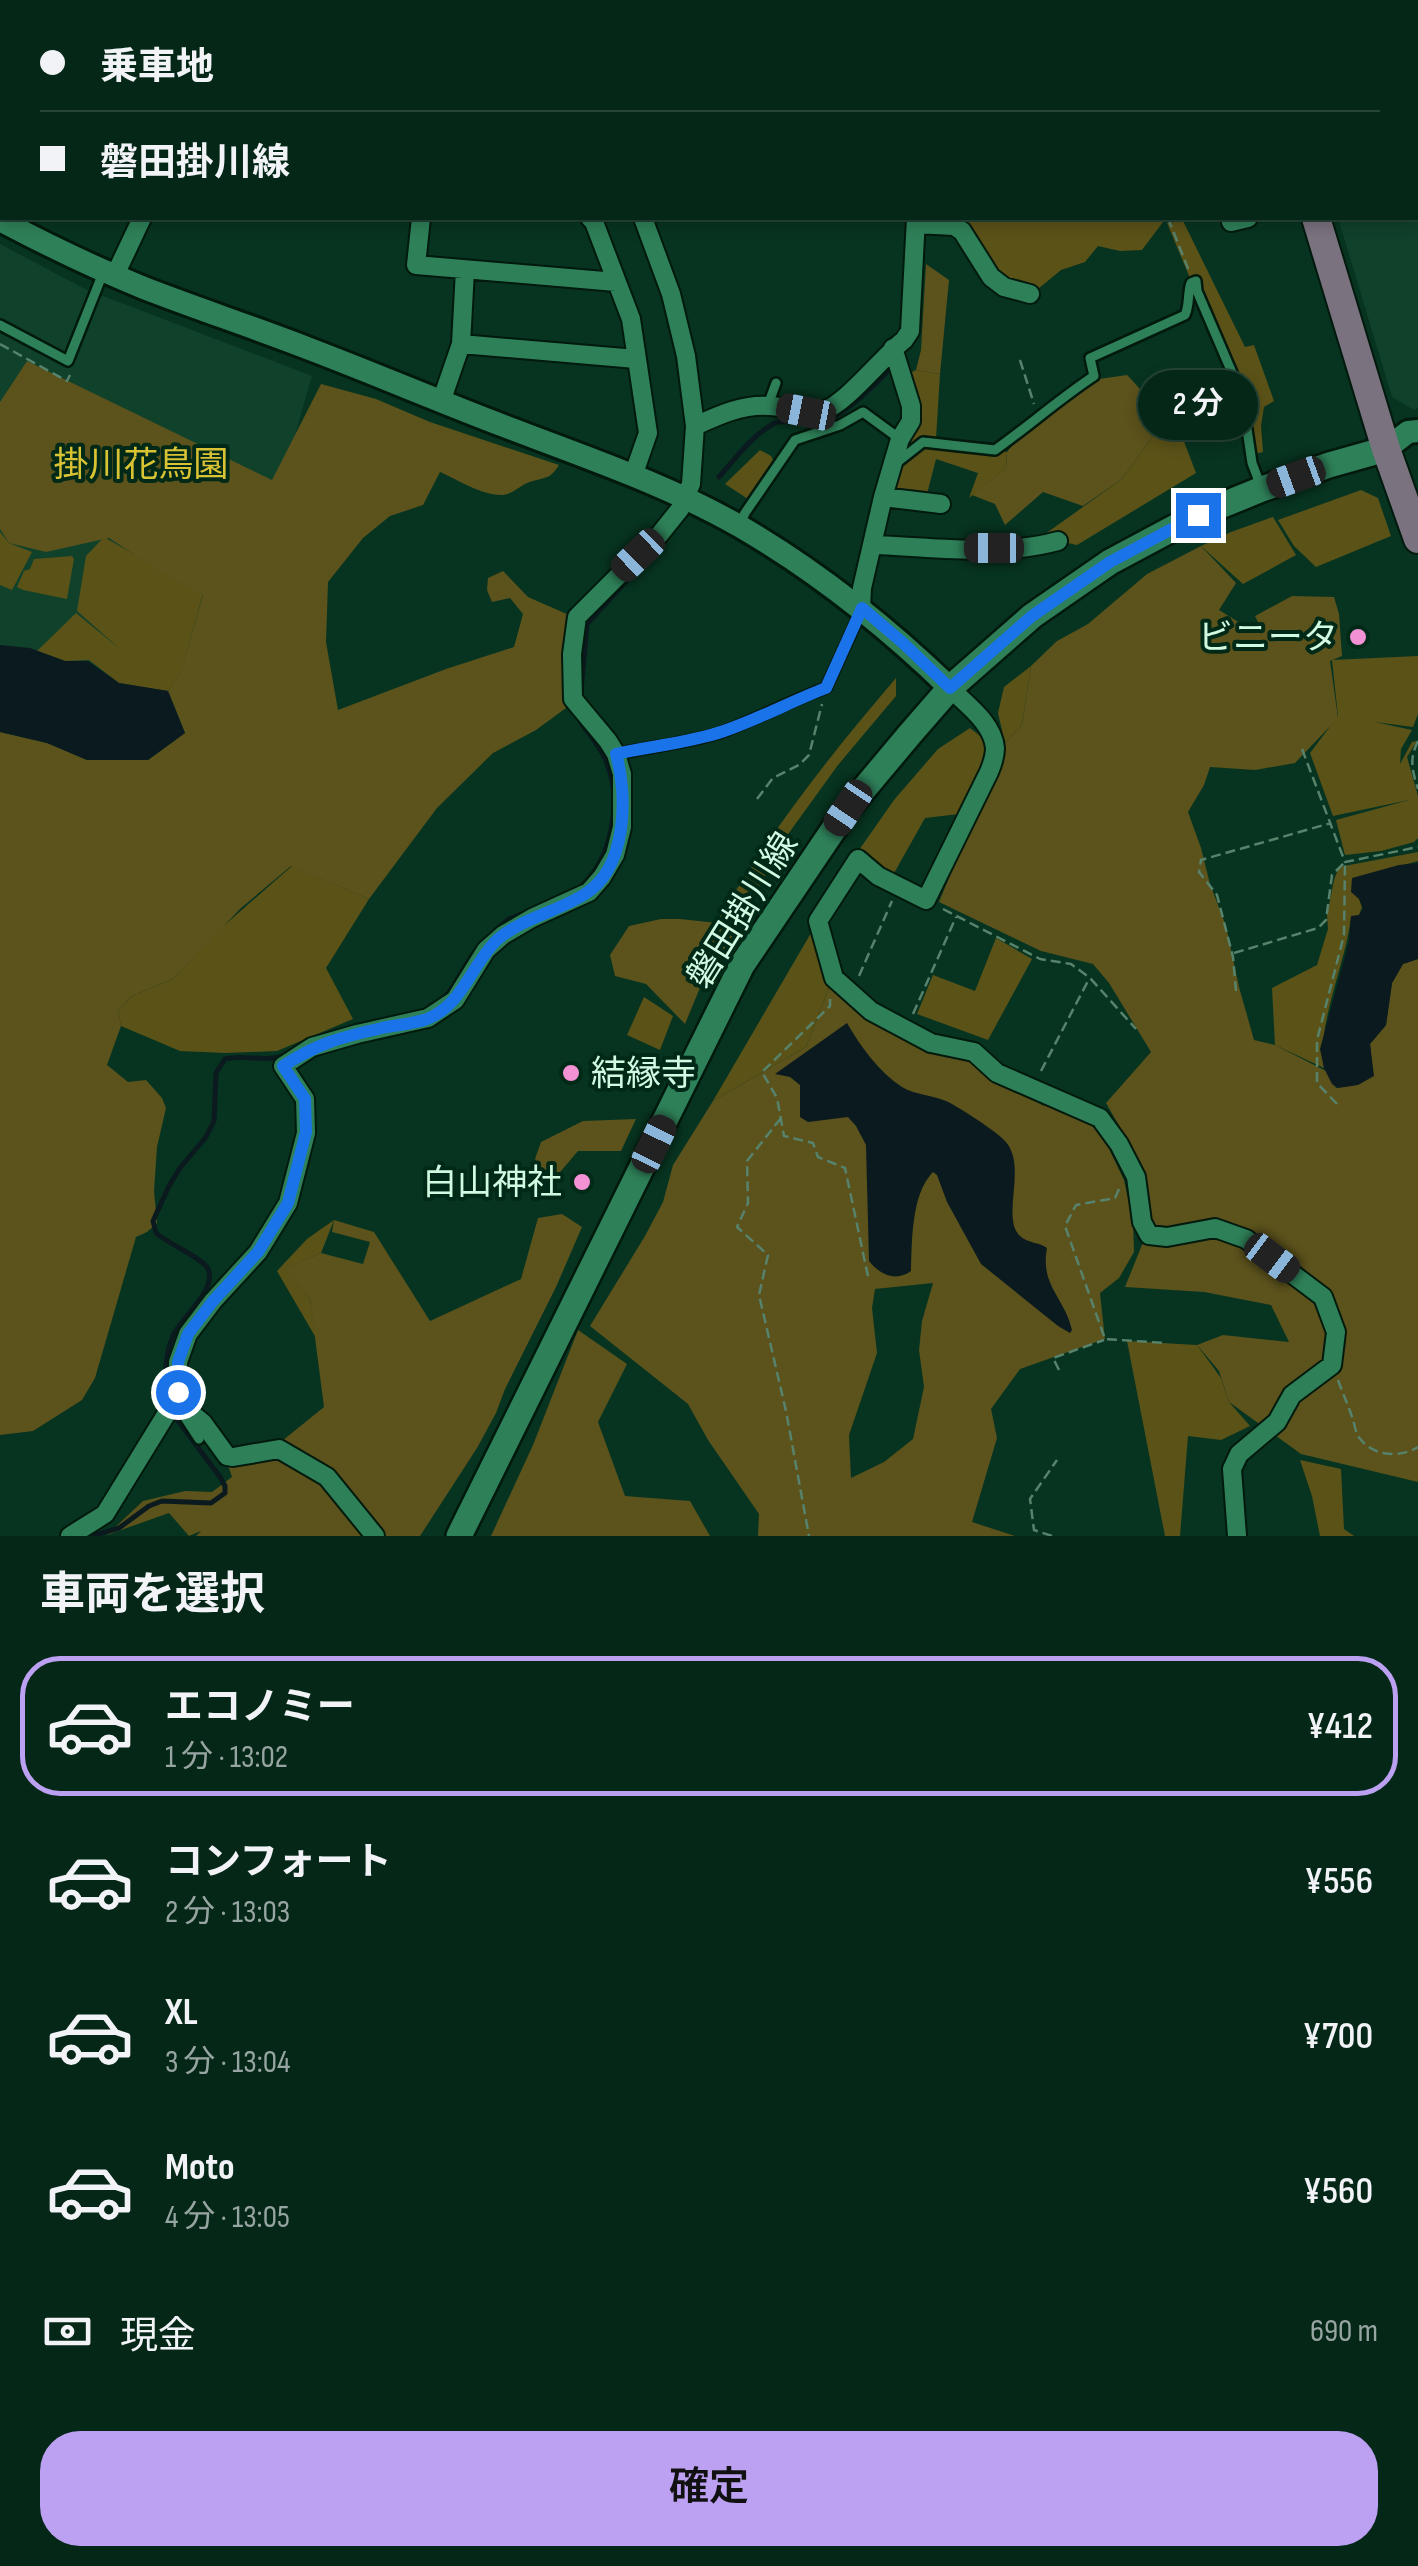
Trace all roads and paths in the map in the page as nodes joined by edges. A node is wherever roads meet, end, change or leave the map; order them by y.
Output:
1 (0, 220) edge
2 (141, 220) edge
3 (420, 220) edge
4 (592, 220) edge
5 (643, 220) edge
6 (1169, 220) edge
7 (1317, 220) edge
8 (916, 221) edge
9 (466, 270) junction
10 (109, 273) junction
11 (1194, 281) junction
12 (616, 282) junction
13 (1030, 294) dead end
14 (0, 325) edge
15 (461, 344) junction
16 (892, 348) junction
17 (636, 359) junction
18 (1020, 360) dead end
19 (776, 383) dead end
20 (441, 402) junction
21 (768, 405) junction
22 (1039, 420) junction
23 (695, 426) junction
24 (1418, 431) edge
25 (900, 439) junction
26 (1386, 449) junction
27 (1418, 450) edge
28 (892, 466) junction
29 (634, 476) junction
30 (1262, 489) junction
31 (883, 497) junction
32 (686, 499) junction
33 (941, 504) dead end
34 (739, 526) junction
35 (1418, 538) edge
36 (1058, 541) dead end
37 (874, 545) junction
38 (862, 608) junction
39 (826, 688) junction
40 (950, 688) junction
41 (1418, 741) edge
42 (1302, 749) dead end
43 (616, 754) junction
44 (1418, 789) edge
45 (757, 799) dead end
46 (1330, 823) junction
47 (1418, 847) edge
48 (1345, 862) junction
49 (898, 886) junction
50 (926, 900) junction
51 (957, 916) junction
52 (1231, 954) junction
53 (834, 978) junction
54 (858, 978) dead end
55 (1090, 978) junction
56 (1236, 992) dead end
57 (913, 1014) dead end
58 (1136, 1029) dead end
59 (1041, 1071) dead end
60 (1337, 1104) dead end
61 (781, 1118) junction
62 (1124, 1180) dead end
63 (869, 1281) dead end
64 (1105, 1339) junction
65 (1166, 1344) dead end
66 (1332, 1365) junction
67 (1059, 1370) dead end
68 (172, 1406) junction
69 (198, 1439) dead end
70 (1418, 1447) edge
71 (1056, 1460) dead end
72 (70, 1536) edge
73 (375, 1536) edge
74 (458, 1536) edge
75 (809, 1536) edge
76 (1052, 1536) edge
77 (1237, 1536) edge

1 - 10 street
2 - 10 street
3 - 9 street
4 - 12 street
5 - 23 street
6 - 11 path
7 - 26 main road
8 - 13 street
8 - 16 street
9 - 12 street
9 - 15 street
10 - 14 lane
10 - 20 street
11 - 22 lane
11 - 30 lane
12 - 17 street
15 - 17 street
15 - 20 street
16 - 21 street
16 - 25 street
17 - 29 street
18 - 22 path
19 - 21 lane
20 - 29 street
21 - 23 street
22 - 28 lane
23 - 32 street
24 - 26 street
25 - 28 street
25 - 34 lane
26 - 27 street
26 - 30 main road, 磐田掛川線
26 - 35 main road
28 - 31 street
29 - 32 street
30 - 40 main road, 磐田掛川線
31 - 33 street
31 - 37 street
32 - 34 street
32 - 43 street
34 - 38 street
36 - 37 street
37 - 38 street
38 - 39 lane
38 - 40 street
39 - 43 lane
39 - 45 path
40 - 50 street
40 - 74 main road, 磐田掛川線
41 - 44 path
42 - 46 path
43 - 68 street
46 - 48 path
46 - 52 path
47 - 48 path
48 - 52 path
48 - 60 path
49 - 50 street
49 - 53 street
49 - 54 path
50 - 51 path
51 - 55 path
51 - 57 path
52 - 56 path
53 - 61 path
53 - 66 street
55 - 58 path
55 - 59 path
61 - 63 path
61 - 75 path
62 - 64 path
64 - 65 path
64 - 67 path
66 - 70 path
66 - 77 street
68 - 69 lane
68 - 72 street
68 - 73 street
71 - 76 path

